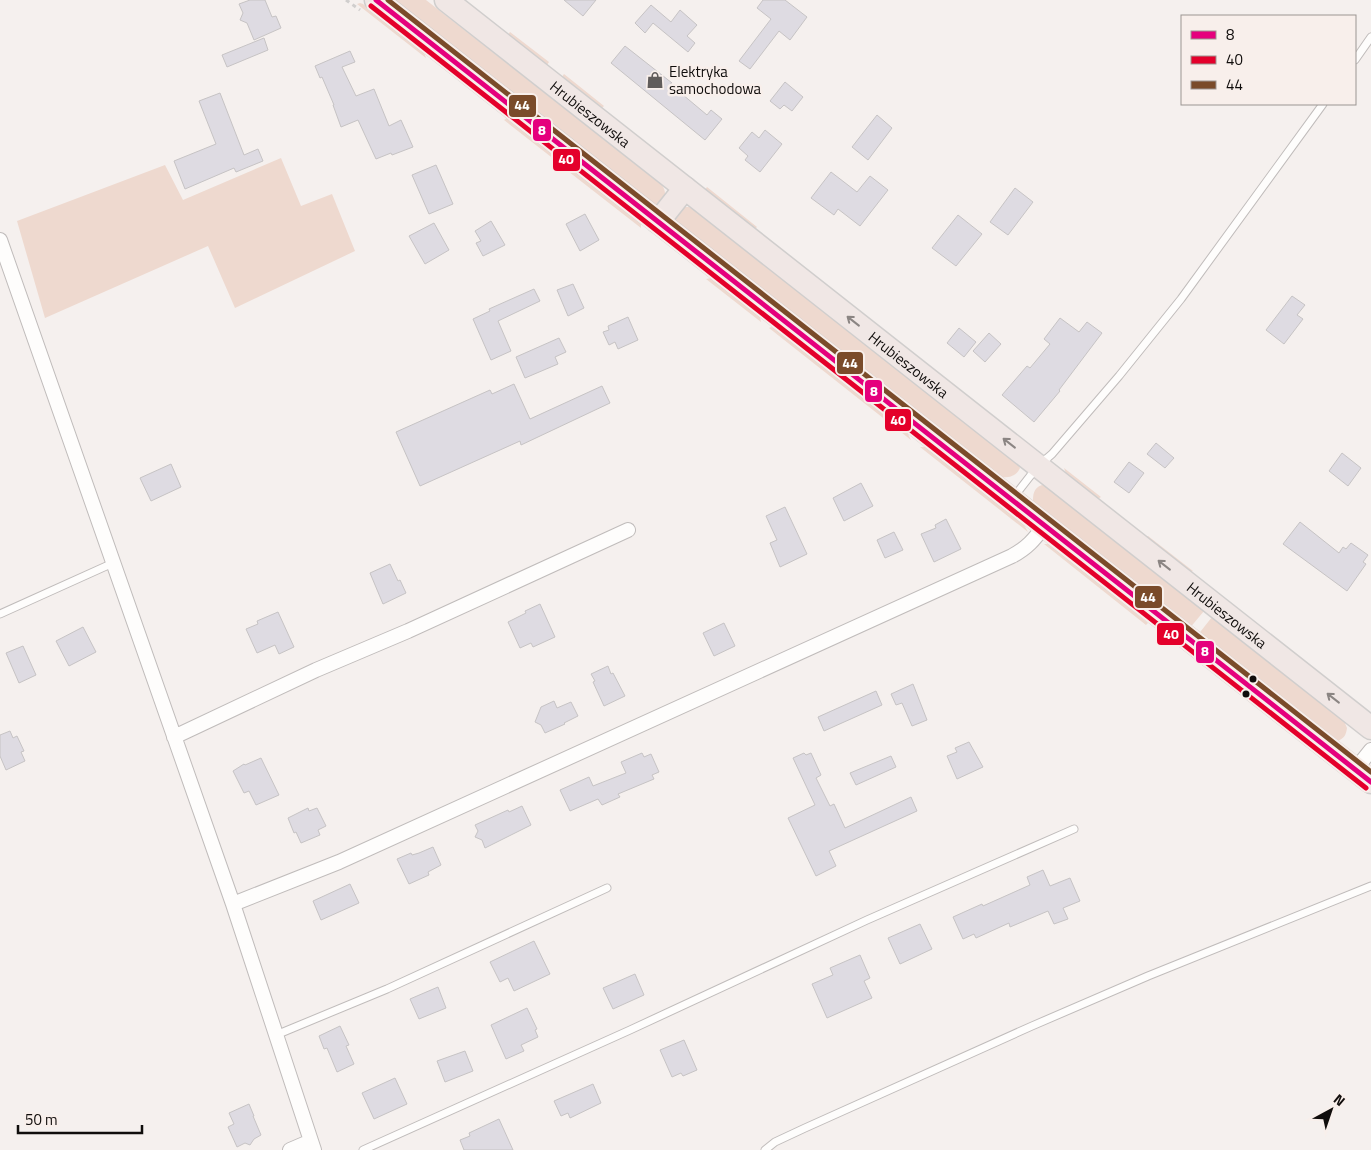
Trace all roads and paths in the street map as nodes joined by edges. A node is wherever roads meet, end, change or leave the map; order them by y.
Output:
1 (376, 0) edge
2 (446, 0) edge
3 (1371, 37) edge
4 (1356, 59) edge
5 (1322, 105) edge
6 (685, 188) junction
7 (658, 222) junction
8 (0, 240) edge
9 (1038, 466) junction
10 (1011, 500) junction
11 (1044, 526) junction
12 (628, 530) dead end
13 (113, 563) junction
14 (0, 614) edge
15 (1371, 728) edge
16 (174, 737) junction
17 (1371, 750) edge
18 (1365, 777) edge
19 (1074, 829) dead end
20 (1371, 886) edge
21 (607, 888) dead end
22 (233, 904) junction
23 (276, 1034) junction
24 (312, 1146) edge
25 (290, 1150) edge
26 (363, 1150) edge
27 (765, 1150) edge

1 - 7 main road
2 - 6 main road, Hrubieszowska
3 - 4 lane
5 - 9 lane
6 - 7 main road
9 -> 6 main road, Hrubieszowska
7 - 10 main road
8 - 13 street
9 - 10 lane
15 -> 9 main road, Hrubieszowska
10 - 11 main road
11 - 18 main road
11 - 22 street
12 - 16 street
13 - 14 lane
13 - 16 street
16 - 22 street
17 - 18 street
19 - 26 lane
20 - 27 lane
21 - 23 lane
22 - 23 street
23 - 24 street
24 - 25 street

